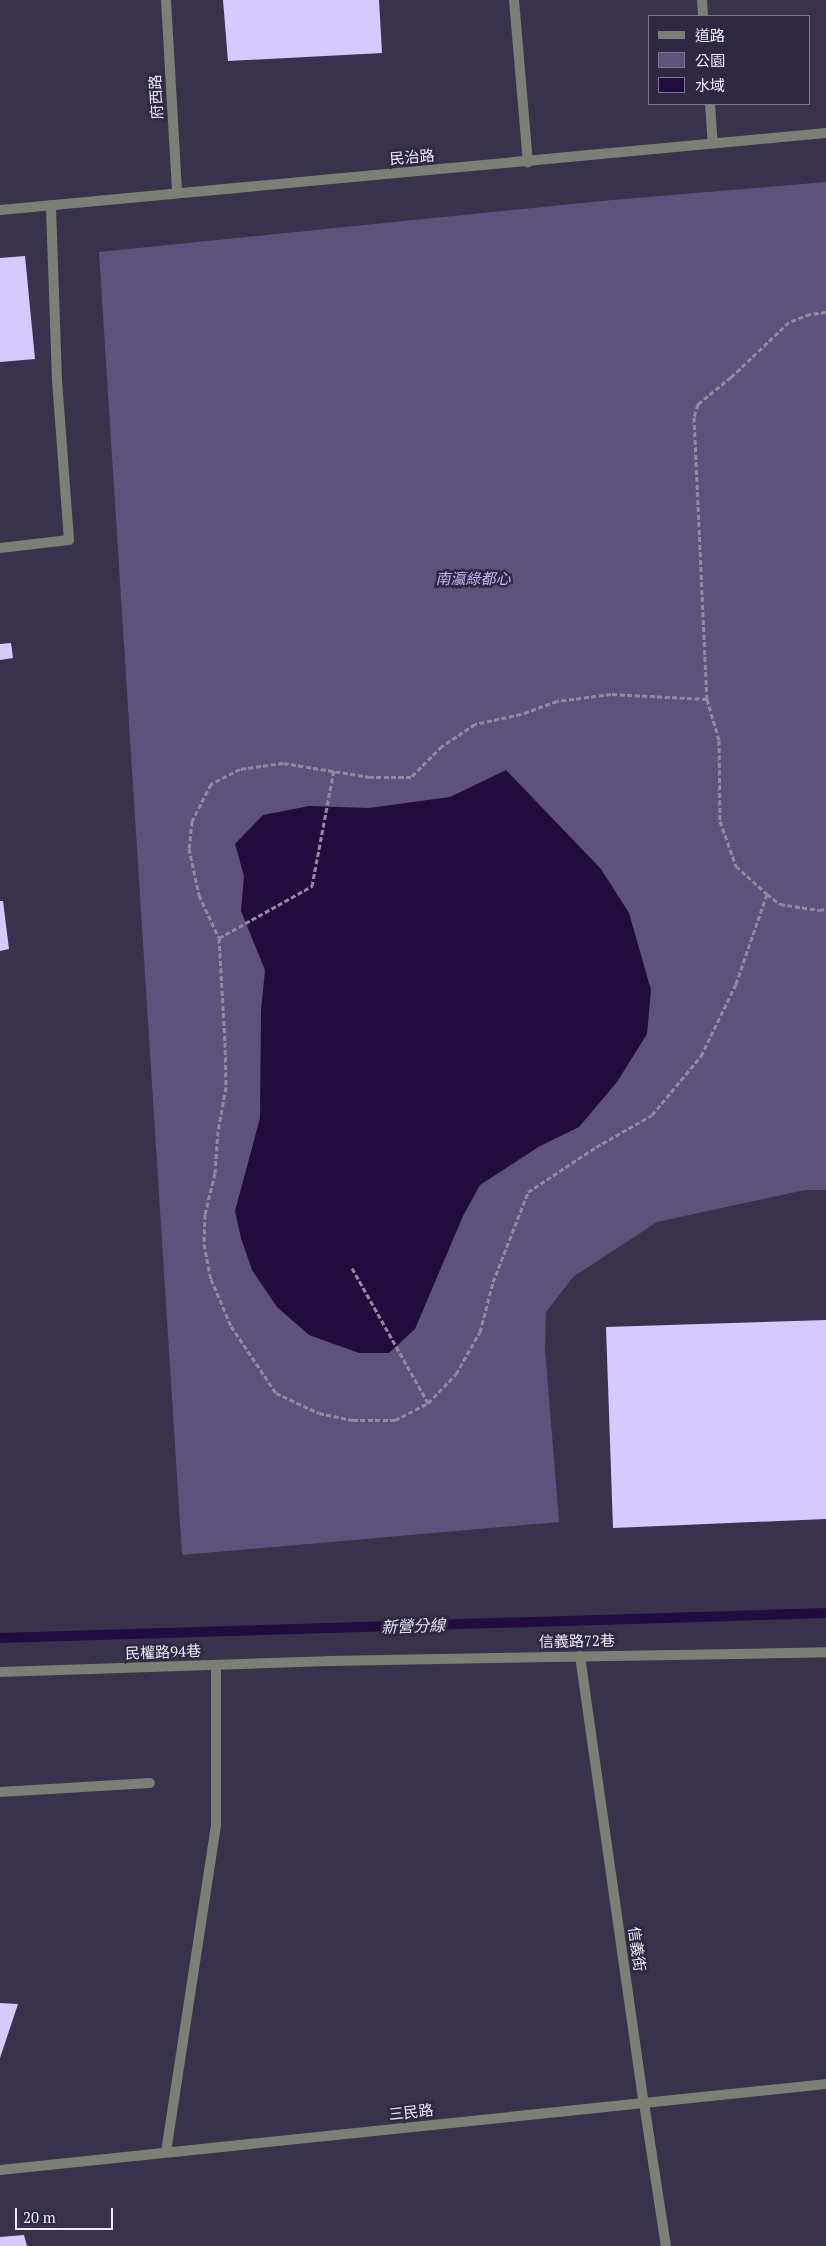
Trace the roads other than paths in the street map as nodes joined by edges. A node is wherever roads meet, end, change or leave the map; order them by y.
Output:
1 (166, 0) edge
2 (514, 0) edge
3 (702, 0) edge
4 (703, 15) edge
5 (710, 105) edge
6 (826, 133) edge
7 (713, 143) junction
8 (528, 162) junction
9 (177, 193) junction
10 (51, 205) junction
11 (0, 210) edge
12 (0, 548) edge
13 (826, 1652) edge
14 (580, 1656) junction
15 (328, 1661) joint
16 (216, 1666) junction
17 (0, 1672) edge
18 (150, 1783) dead end
19 (0, 1792) edge
20 (826, 2084) edge
21 (644, 2103) junction
22 (166, 2152) junction
23 (0, 2170) edge
24 (666, 2246) edge

1 - 9 street, 府西路
2 - 8 street
3 - 4 street
5 - 7 street
6 - 7 street, 民治路
7 - 8 street, 民治路
8 - 9 street, 民治路
9 - 10 street, 民治路
10 - 11 street, 民治路
10 - 12 street
13 - 14 street, 信義路72巷
14 - 15 street, 信義路72巷
14 - 21 street, 信義街
15 - 16 street, 民權路94巷
16 - 17 street, 民權路94巷
16 - 22 street
18 - 19 street
20 - 21 street, 三民路
21 - 22 street, 三民路
21 - 24 street, 信義街
22 - 23 street, 三民路

